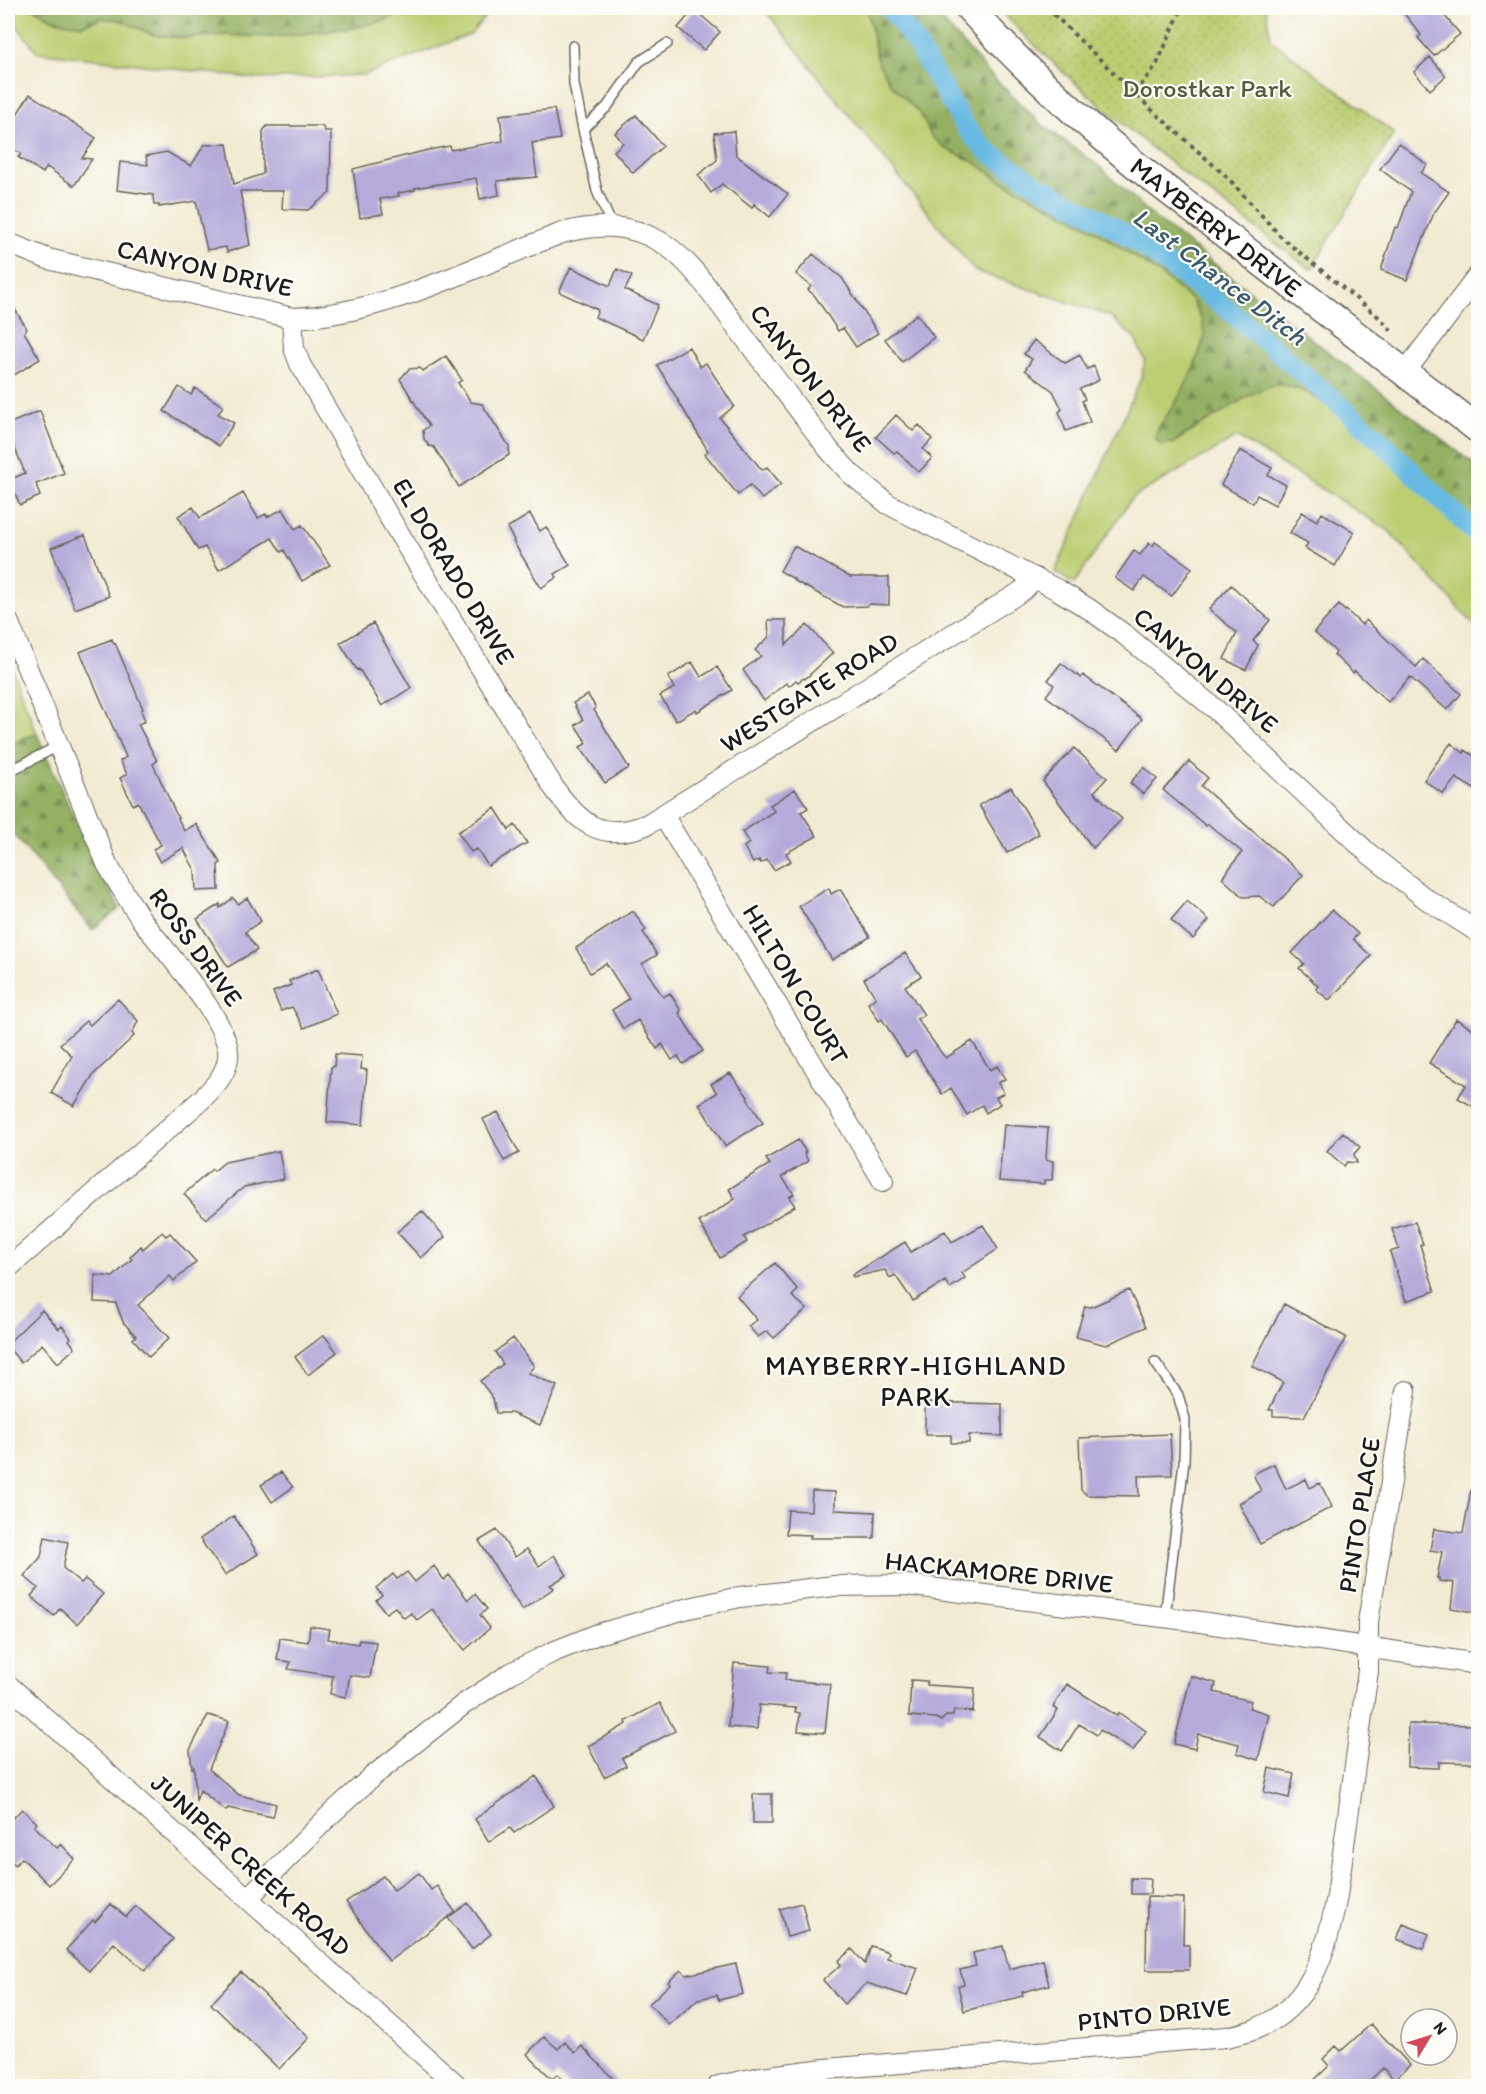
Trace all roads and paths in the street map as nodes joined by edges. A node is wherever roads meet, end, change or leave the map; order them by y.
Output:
1 (969, 8) edge
2 (1047, 8) edge
3 (1182, 8) edge
4 (667, 44) dead end
5 (573, 46) dead end
6 (1135, 93) junction
7 (583, 129) junction
8 (612, 226) junction
9 (8, 243) edge
10 (1479, 276) edge
11 (292, 318) junction
12 (1405, 372) junction
13 (1479, 429) edge
14 (1035, 578) junction
15 (8, 621) edge
16 (58, 746) junction
17 (8, 772) edge
18 (663, 815) junction
19 (603, 831) joint
20 (1479, 932) edge
21 (883, 1180) dead end
22 (8, 1268) edge
23 (1155, 1362) dead end
24 (1406, 1391) dead end
25 (1165, 1617) junction
26 (1367, 1648) junction
27 (1479, 1664) edge
28 (8, 1685) edge
29 (248, 1898) junction
30 (458, 2086) edge
31 (718, 2086) edge

1 - 12 main road, MAYBERRY DRIVE
2 - 6 path
3 - 6 path
4 - 7 lane
5 - 7 lane
6 - 12 path
7 - 8 lane
8 - 11 street, CANYON DRIVE
8 - 14 street, CANYON DRIVE
9 - 11 street, CANYON DRIVE
10 - 12 street
11 - 19 street, EL DORADO DRIVE
12 - 13 main road, MAYBERRY DRIVE
14 - 18 street, WESTGATE ROAD
14 - 20 street, CANYON DRIVE
15 - 16 street, ROSS DRIVE
16 - 17 lane
16 - 22 street, ROSS DRIVE
18 - 19 street, WESTGATE ROAD
18 - 21 street, HILTON COURT
23 - 25 lane
24 - 26 street, PINTO PLACE
25 - 26 street, HACKAMORE DRIVE
25 - 29 street, HACKAMORE DRIVE
26 - 27 street, HACKAMORE DRIVE
26 - 31 street, PINTO DRIVE
28 - 29 street, JUNIPER CREEK ROAD
29 - 30 street, JUNIPER CREEK ROAD

